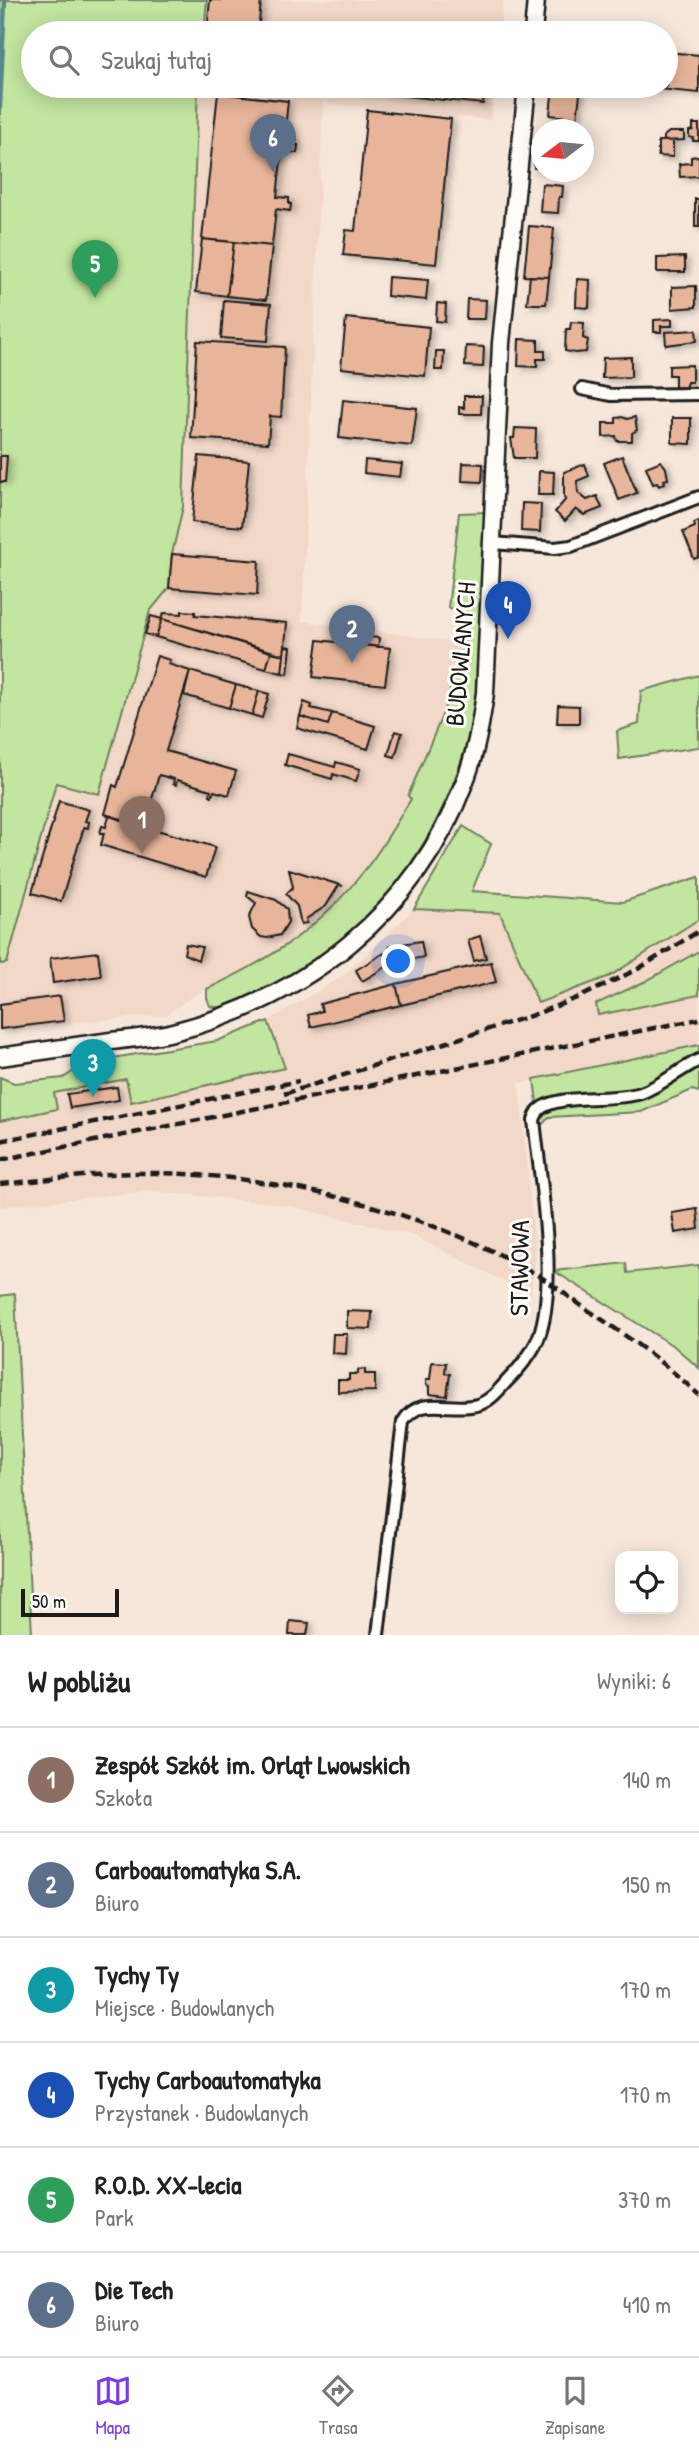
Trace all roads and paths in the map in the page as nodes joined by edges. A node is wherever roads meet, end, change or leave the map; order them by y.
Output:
1 (536, 0) edge
2 (534, 21) edge
3 (526, 98) edge
4 (582, 389) dead end
5 (699, 394) edge
6 (699, 497) edge
7 (493, 543) junction
8 (0, 1057) edge
9 (699, 1060) edge
10 (378, 1635) edge

1 - 2 street
3 - 7 street, BUDOWLANYCH
4 - 5 street
6 - 7 street
7 - 8 street, BUDOWLANYCH
9 - 10 street, STAWOWA

